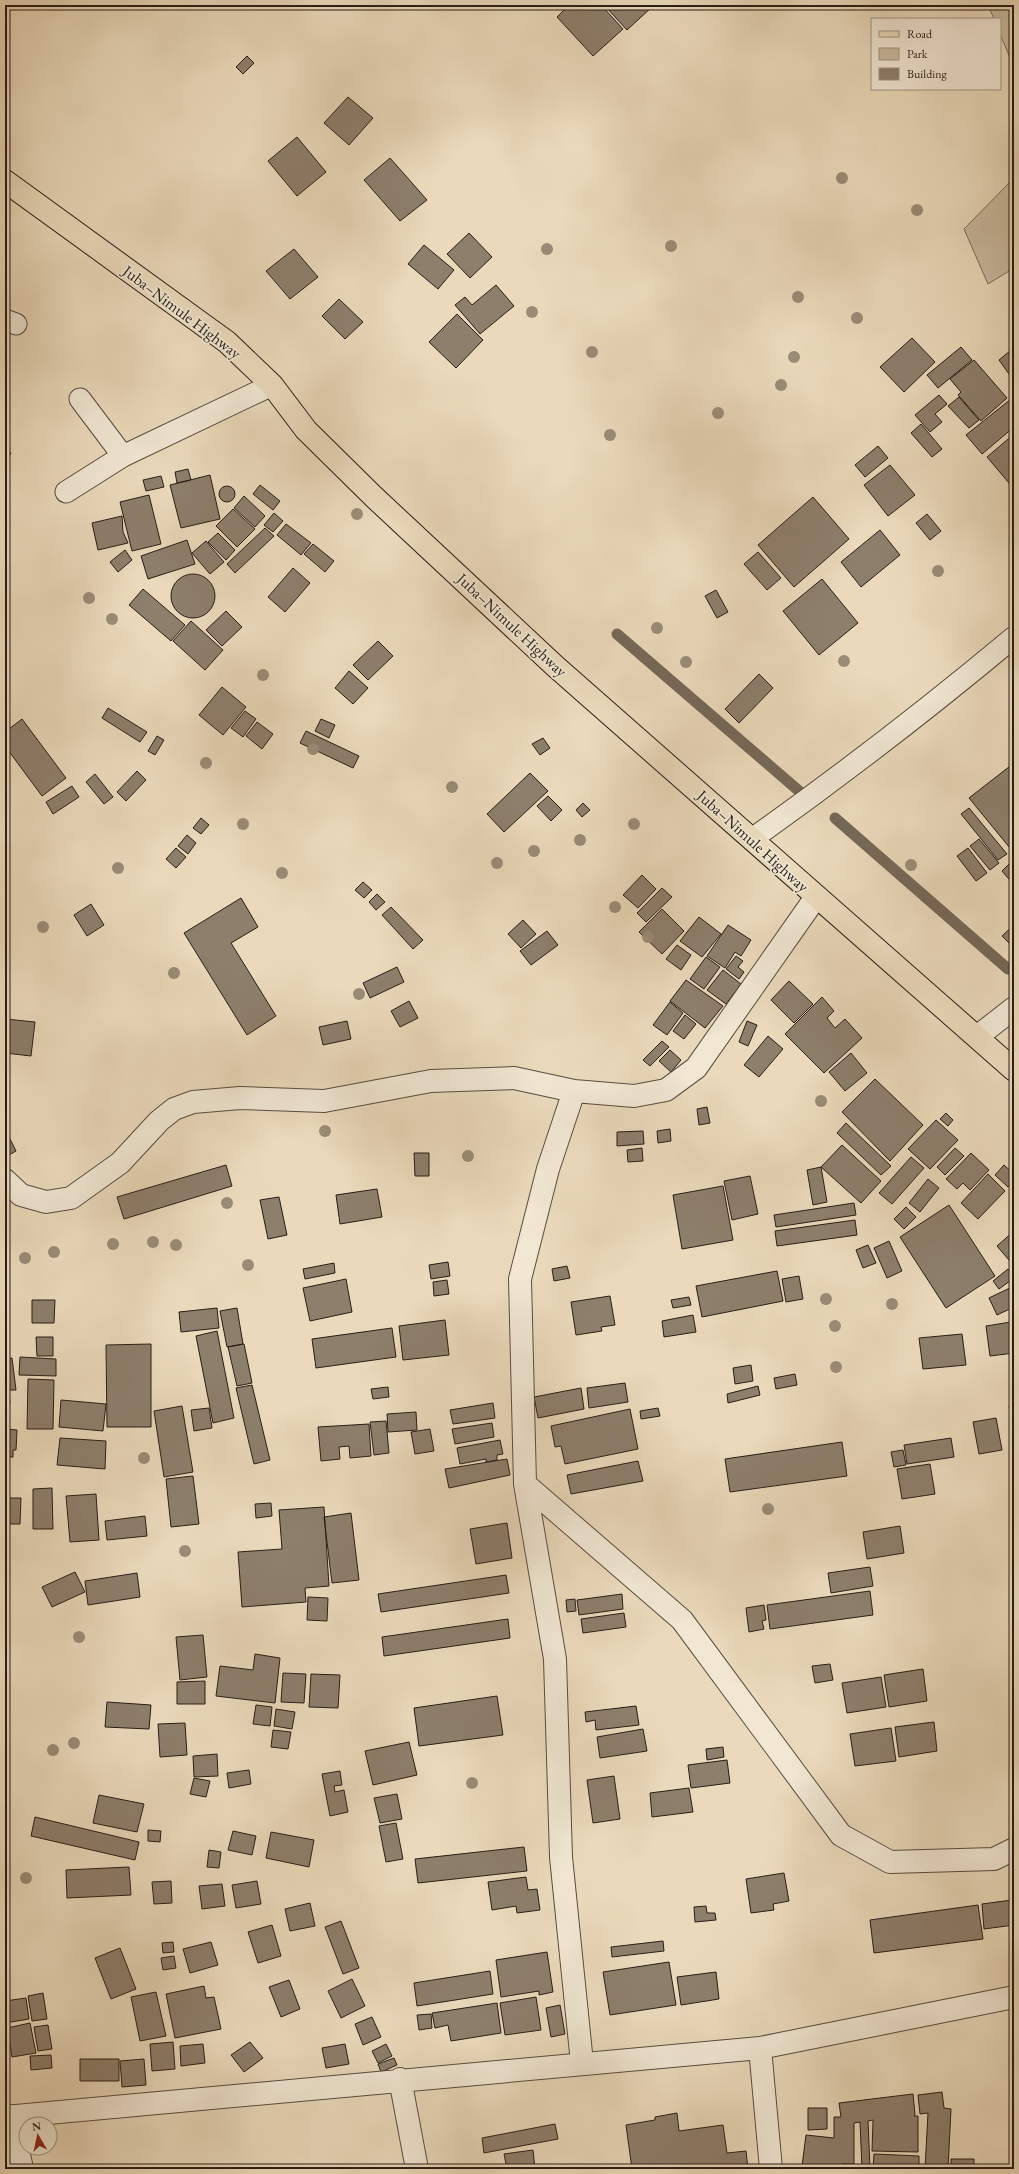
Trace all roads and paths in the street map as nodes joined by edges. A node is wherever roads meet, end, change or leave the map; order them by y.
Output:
1 (6, 184) edge
2 (272, 385) junction
3 (80, 399) dead end
4 (124, 456) junction
5 (66, 492) dead end
6 (1014, 637) edge
7 (752, 839) junction
8 (816, 897) junction
9 (1014, 1008) edge
10 (978, 1036) junction
11 (1014, 1070) edge
12 (574, 1091) junction
13 (5, 1180) edge
14 (525, 1484) junction
15 (1014, 1849) edge
16 (1014, 1997) edge
17 (760, 2048) junction
18 (582, 2063) junction
19 (400, 2079) junction
20 (8, 2116) edge
21 (22, 2169) edge
22 (417, 2169) edge
23 (771, 2169) edge

1 - 2 main road, Juba–Nimule Highway
2 - 4 lane
2 - 7 main road, Juba–Nimule Highway
3 - 4 lane
4 - 5 lane
6 - 7 lane
7 - 8 main road, Juba–Nimule Highway
8 - 10 main road, Juba–Nimule Highway
8 - 12 street
9 - 10 street
10 - 11 main road, Juba–Nimule Highway
12 - 13 street
12 - 14 street
14 - 15 street
14 - 18 street
16 - 17 street
17 - 18 street
17 - 23 street
18 - 19 street
19 - 20 street
19 - 22 street
20 - 21 street

